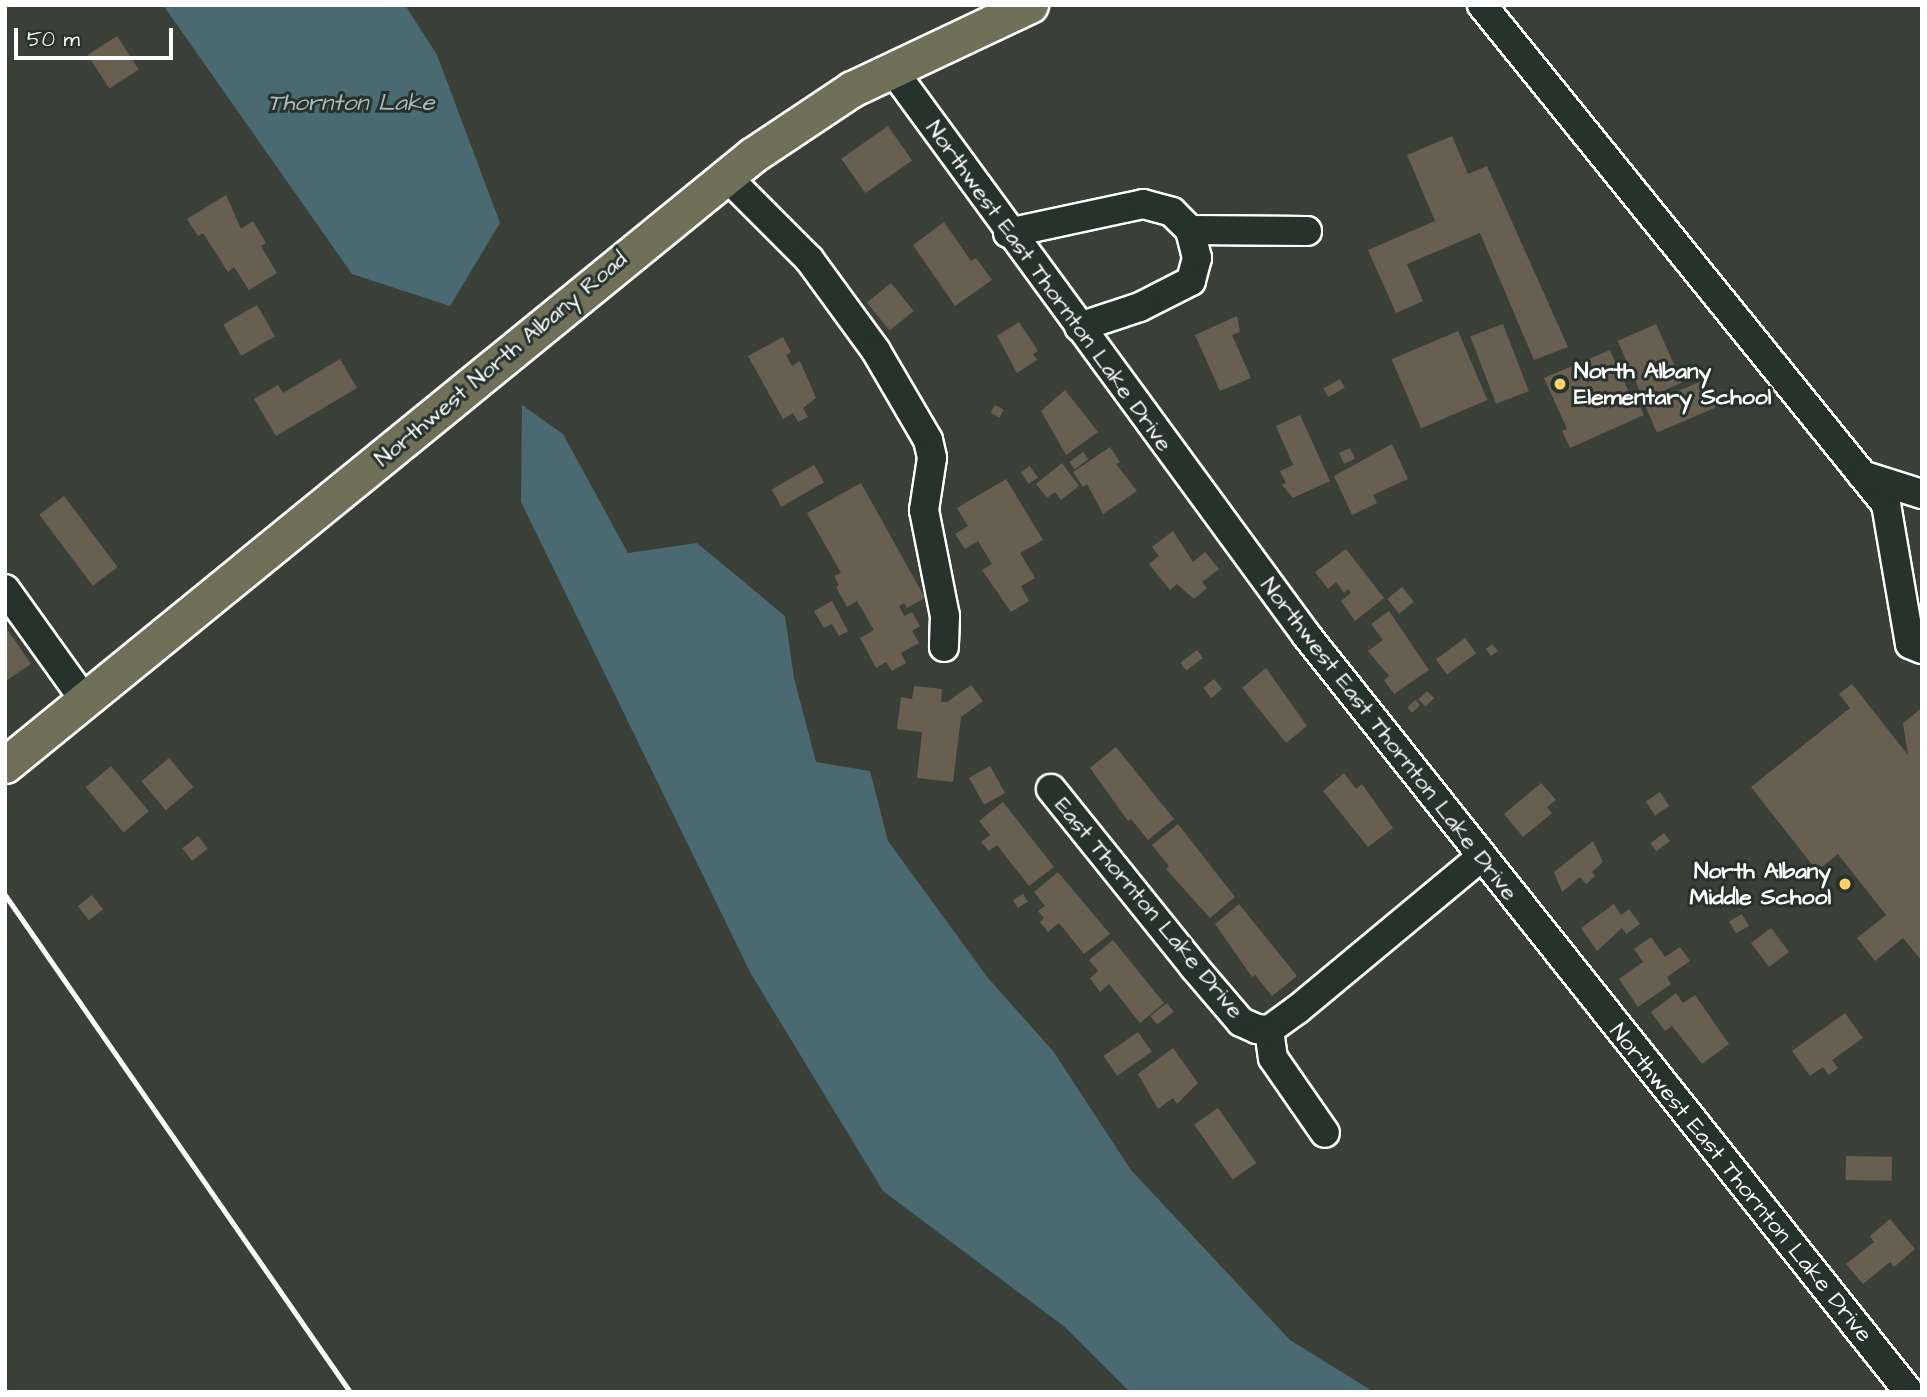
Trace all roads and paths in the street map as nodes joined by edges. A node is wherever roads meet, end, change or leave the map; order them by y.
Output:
1 (1030, 5) edge
2 (1482, 5) edge
3 (892, 69) junction
4 (725, 175) junction
5 (1191, 230) junction
6 (1307, 231) dead end
7 (1008, 233) junction
8 (1079, 327) junction
9 (1862, 475) junction
10 (1922, 494) edge
11 (5, 589) edge
12 (944, 647) dead end
13 (1922, 649) edge
14 (86, 702) junction
15 (5, 765) edge
16 (1051, 789) dead end
17 (1480, 858) junction
18 (1269, 1030) junction
19 (1325, 1133) dead end
20 (1909, 1392) edge

1 - 3 main road, Northwest North Albany Road
2 - 9 street
3 - 4 main road, Northwest North Albany Road
3 - 7 street, Northwest East Thornton Lake Drive
4 - 12 street
4 - 14 main road, Northwest North Albany Road
5 - 6 street
5 - 7 street
5 - 8 street
7 - 8 street, Northwest East Thornton Lake Drive
8 - 17 street, Northwest East Thornton Lake Drive
9 - 10 street
9 - 13 street
11 - 14 street
14 - 15 main road, Northwest North Albany Road
16 - 18 street, East Thornton Lake Drive
17 - 18 street, East Thornton Lake Drive
17 - 20 street, Northwest East Thornton Lake Drive
18 - 19 street

